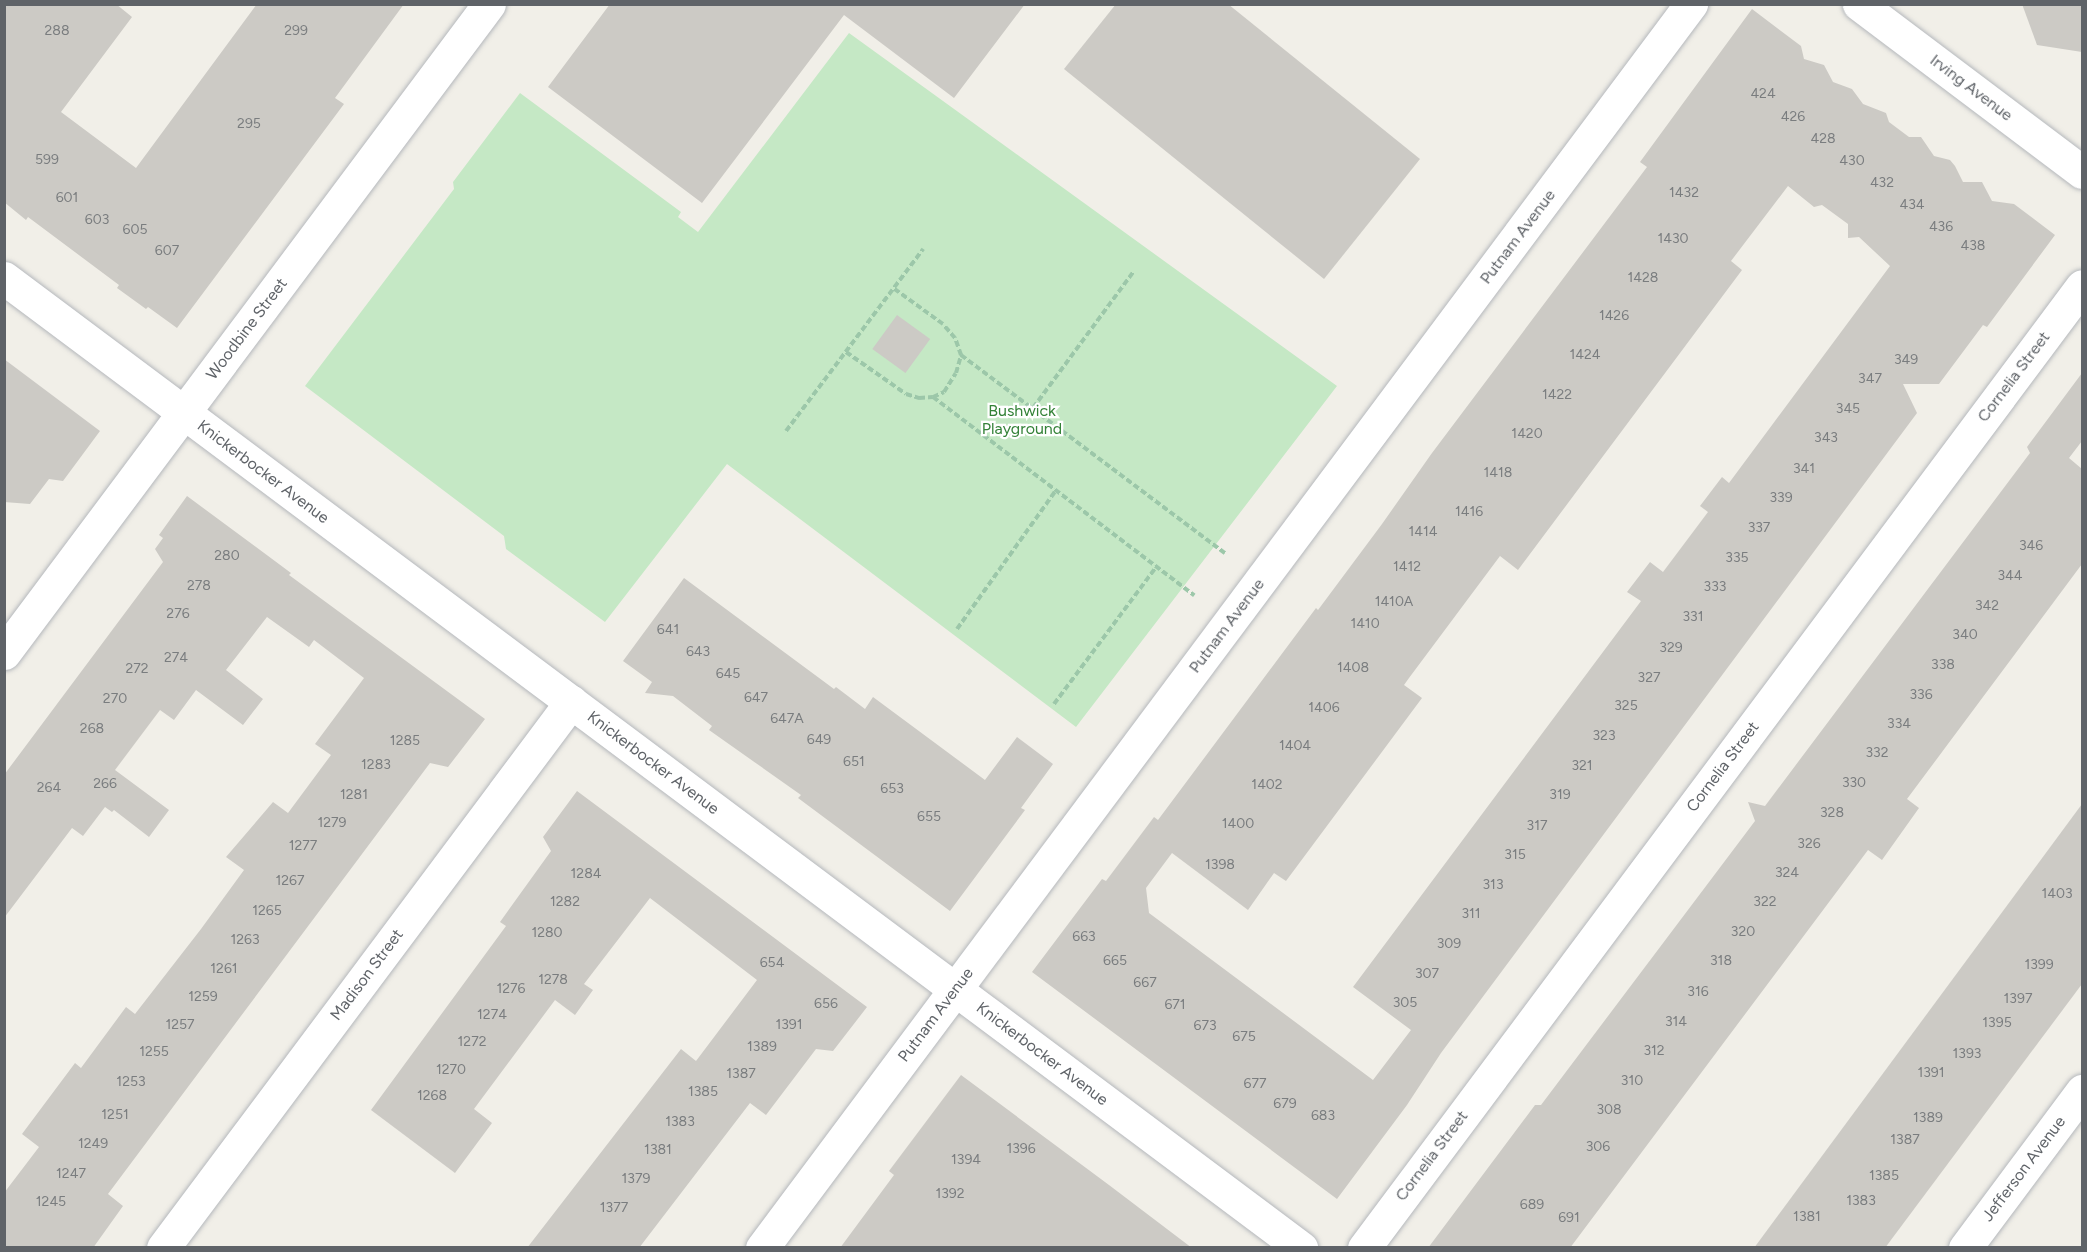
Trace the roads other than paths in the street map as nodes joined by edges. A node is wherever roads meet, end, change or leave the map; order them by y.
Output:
1 (489, 4) edge
2 (1691, 4) edge
3 (1859, 4) edge
4 (2082, 172) edge
5 (4, 278) edge
6 (2082, 286) edge
7 (184, 412) junction
8 (4, 653) edge
9 (571, 702) junction
10 (955, 989) junction
11 (2082, 1090) edge
12 (163, 1248) edge
13 (762, 1248) edge
14 (1301, 1248) edge
15 (1364, 1248) edge
16 (1965, 1248) edge

1 - 7 street, Woodbine Street
2 - 10 street, Putnam Avenue
3 - 4 street, Irving Avenue
5 - 7 street, Knickerbocker Avenue
6 - 15 street, Cornelia Street
7 - 8 street, Woodbine Street
7 - 9 street, Knickerbocker Avenue
9 - 10 street, Knickerbocker Avenue
9 - 12 street, Madison Street
10 - 13 street, Putnam Avenue
10 - 14 street, Knickerbocker Avenue
11 - 16 street, Jefferson Avenue

